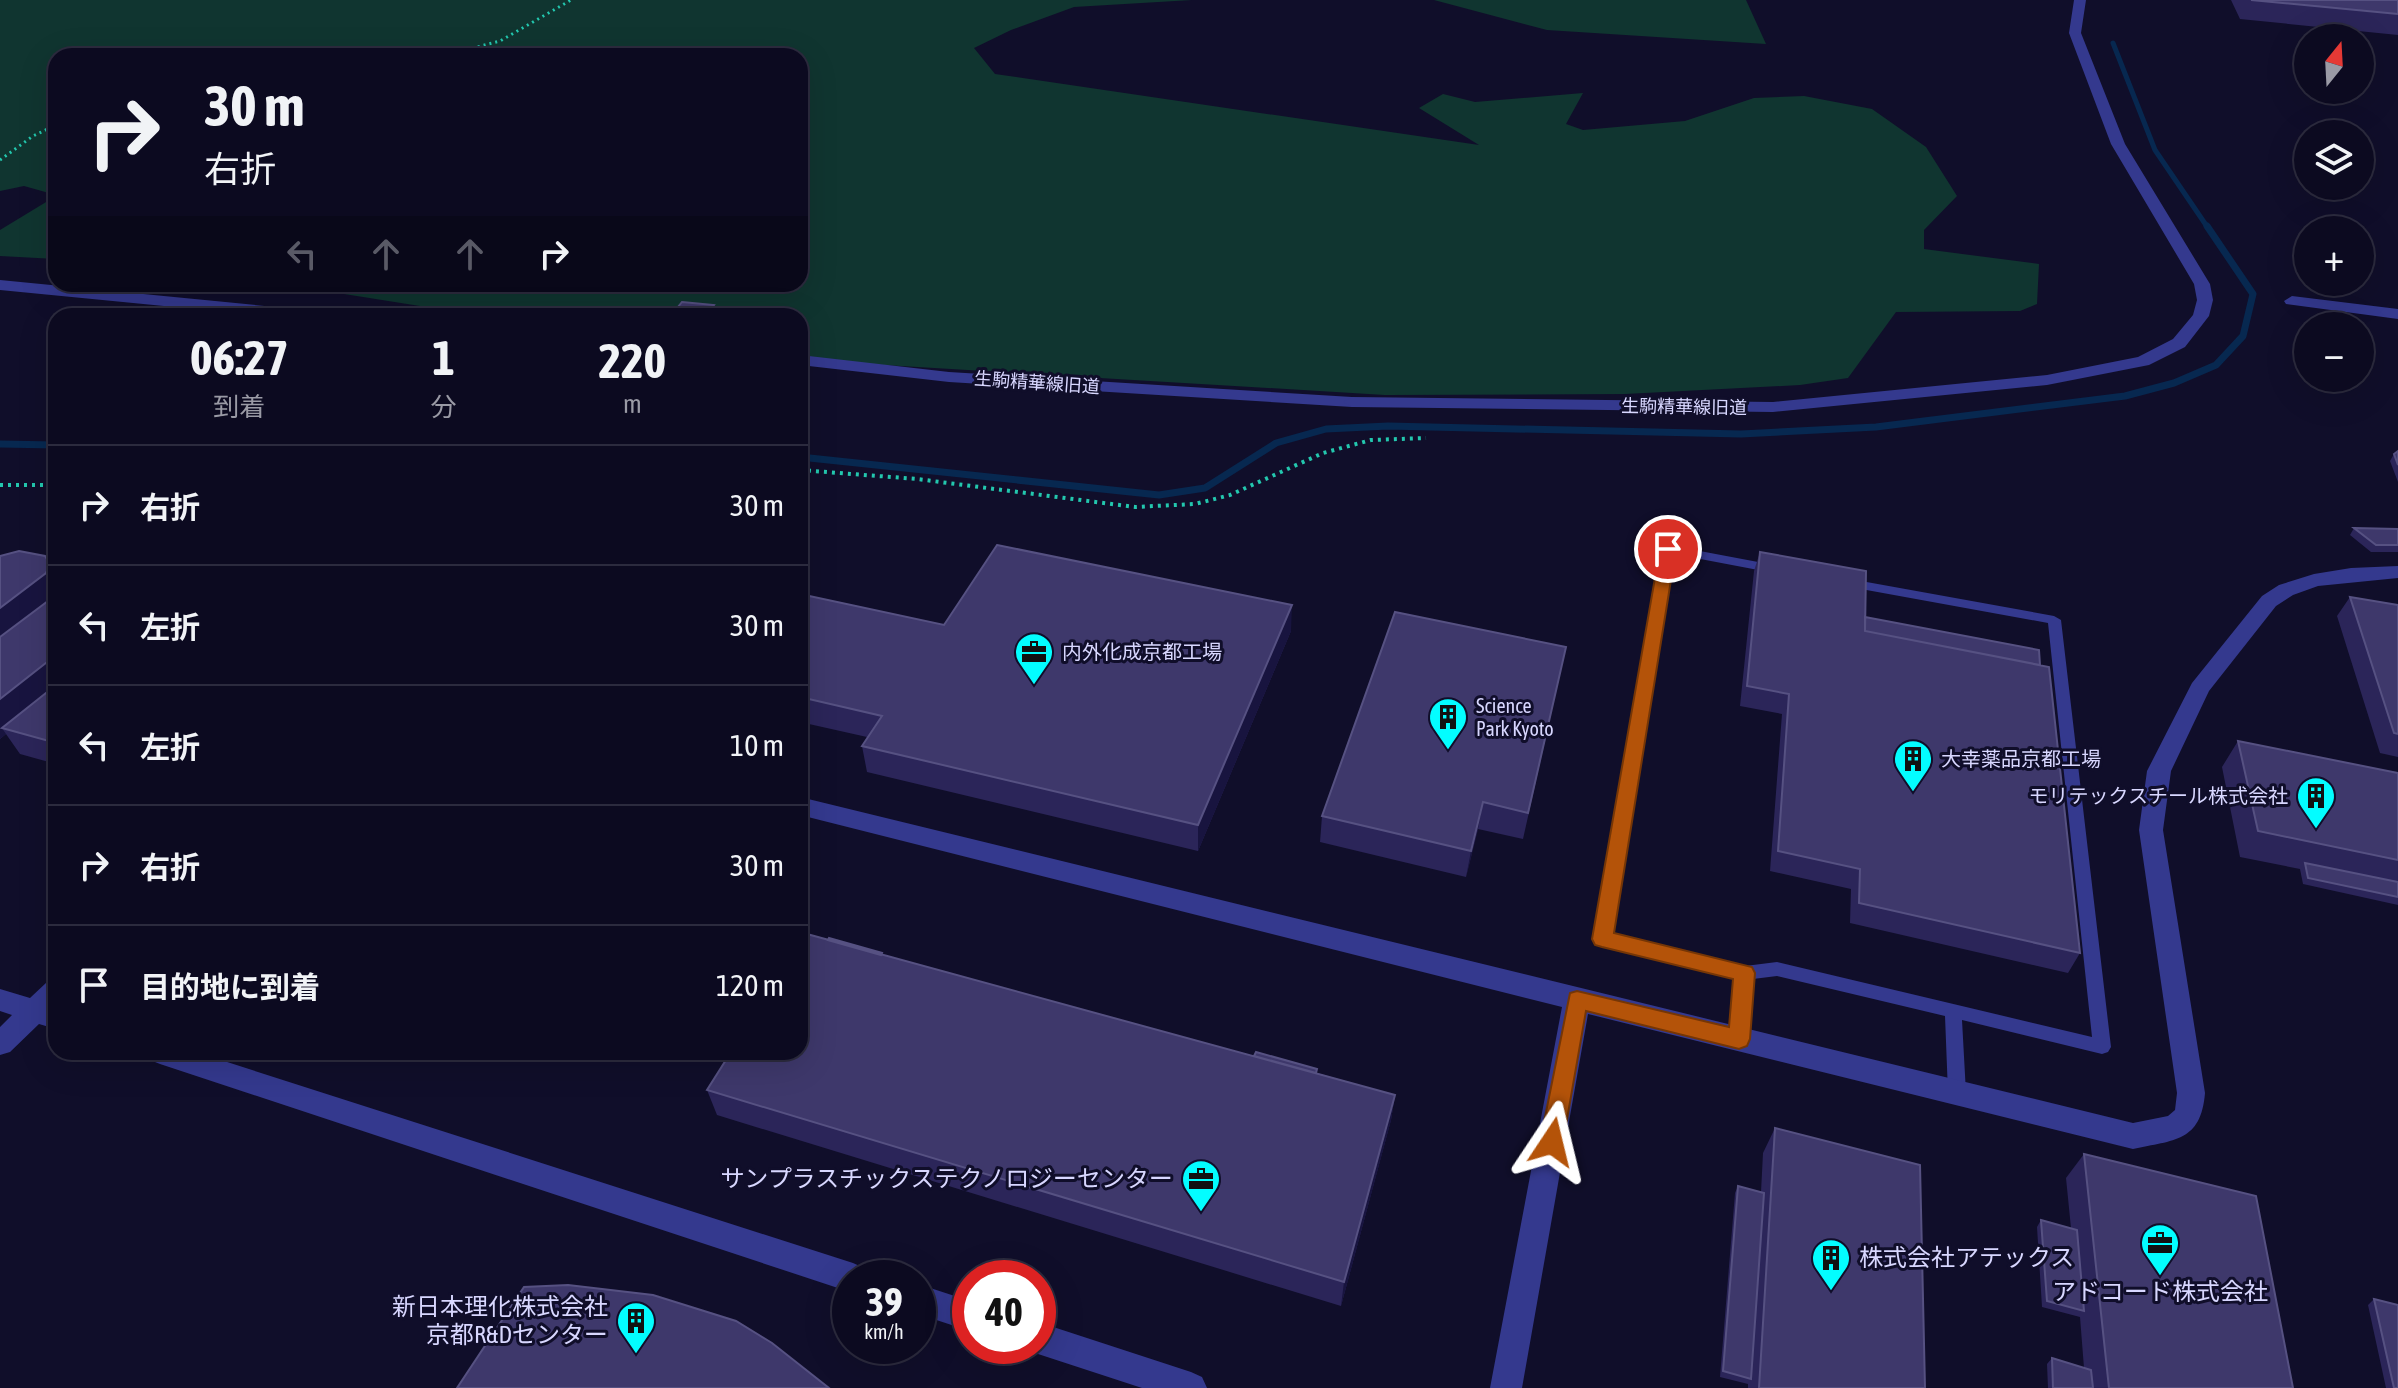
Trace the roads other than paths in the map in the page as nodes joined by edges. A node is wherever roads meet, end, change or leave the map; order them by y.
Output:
1 (2080, 0) edge
2 (0, 285) edge
3 (48, 290) edge
4 (71, 292) edge
5 (2292, 301) dead end
6 (234, 308) edge
7 (2398, 314) edge
8 (808, 361) edge
9 (1792, 572) edge
10 (2398, 572) edge
11 (1838, 581) edge
12 (808, 808) edge
13 (1745, 973) junction
14 (0, 1000) edge
15 (1577, 1000) junction
16 (1953, 1012) junction
17 (45, 1014) edge
18 (1739, 1039) junction
19 (0, 1044) edge
20 (185, 1060) edge
21 (1957, 1093) junction
22 (832, 1271) edge
23 (1056, 1344) edge
24 (1191, 1388) edge
25 (1506, 1388) edge

1 - 8 street, 生駒精華線旧道
2 - 3 street
4 - 6 street
5 - 7 street
9 - 13 lane
10 - 21 street
11 - 16 lane
12 - 15 street
13 - 16 lane
13 - 18 lane
14 - 17 street
15 - 18 street
15 - 25 street
16 - 21 lane
17 - 19 street
18 - 21 street
20 - 22 street
23 - 24 street

